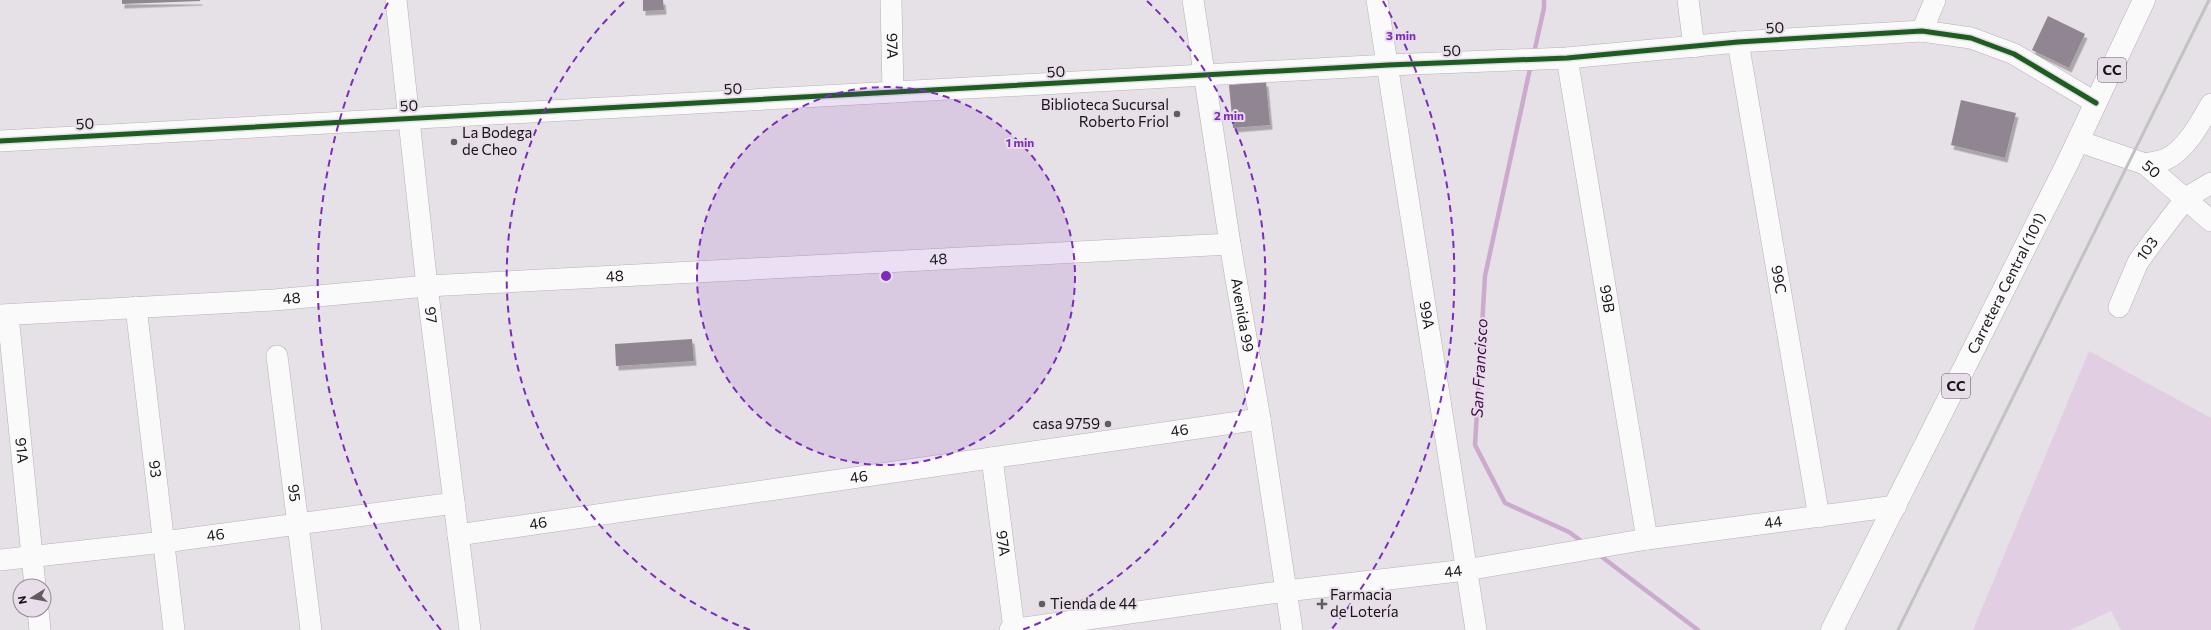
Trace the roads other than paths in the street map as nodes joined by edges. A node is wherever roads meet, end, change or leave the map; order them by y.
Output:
1 (396, 0) edge
2 (891, 0) edge
3 (1193, 0) edge
4 (1377, 0) edge
5 (1688, 0) edge
6 (1935, 0) edge
7 (2144, 0) edge
8 (1922, 31) junction
9 (1738, 42) junction
10 (1694, 47) junction
11 (1567, 58) junction
12 (1388, 65) junction
13 (1205, 76) junction
14 (893, 92) junction
15 (2096, 103) junction
16 (2211, 104) edge
17 (408, 118) junction
18 (2078, 140) junction
19 (0, 141) edge
20 (2145, 164) junction
21 (2211, 183) edge
22 (2186, 198) junction
23 (2211, 221) edge
24 (1230, 244) junction
25 (427, 286) junction
26 (136, 307) junction
27 (2119, 307) dead end
28 (4, 315) edge
29 (277, 356) dead end
30 (1260, 419) junction
31 (992, 458) junction
32 (454, 503) junction
33 (1896, 506) junction
34 (1819, 517) junction
35 (298, 524) junction
36 (458, 534) junction
37 (1647, 539) junction
38 (164, 542) junction
39 (32, 556) junction
40 (0, 560) edge
41 (1466, 570) junction
42 (34, 578) edge
43 (1286, 592) junction
44 (39, 618) edge
45 (40, 630) edge
46 (174, 630) edge
47 (311, 630) edge
48 (470, 630) edge
49 (1012, 630) edge
50 (1292, 630) edge
51 (1476, 630) edge
52 (1832, 630) edge

1 - 17 street, 97
2 - 14 street, 97A
3 - 13 street, Avenida 99
4 - 12 street, 99A
5 - 10 street
6 - 8 street
7 - 15 main road, Carretera Central (101) / CC
8 - 9 street, 50
8 - 15 street, 50
9 - 10 street, 50
9 - 34 street, 99C
10 - 11 street, 50
11 - 12 street, 50
11 - 37 street, 99B
12 - 13 street, 50
12 - 41 street, 99A
13 - 14 street, 50
13 - 24 street, Avenida 99
14 - 17 street, 50
15 - 18 main road, Carretera Central (101) / CC
16 - 20 street
17 - 19 street, 50
17 - 25 street, 97
18 - 20 street, 50
18 - 33 main road, Carretera Central (101) / CC
20 - 22 street, 50
21 - 22 street
22 - 23 street, 50
22 - 27 street, 103
24 - 25 street, 48
24 - 30 street, Avenida 99
25 - 26 street, 48
25 - 32 street, 97
26 - 28 street, 48
26 - 38 street, 93
28 - 39 street, 91A
29 - 35 street, 95
30 - 31 street, 46
30 - 43 street, Avenida 99
31 - 36 street, 46
31 - 49 street, 97A
32 - 35 street, 46
32 - 36 street, 97
33 - 34 street, 44
33 - 52 main road, Carretera Central (101) / CC
34 - 37 street, 44
35 - 38 street, 46
35 - 47 street, 95
36 - 48 street, 97
37 - 41 street, 44
38 - 39 street, 46
38 - 46 street, 93
39 - 40 street, 46
39 - 42 street, 91A
41 - 43 street, 44
41 - 51 street, 99A
43 - 49 street, 44
43 - 50 street, Avenida 99
44 - 45 street

